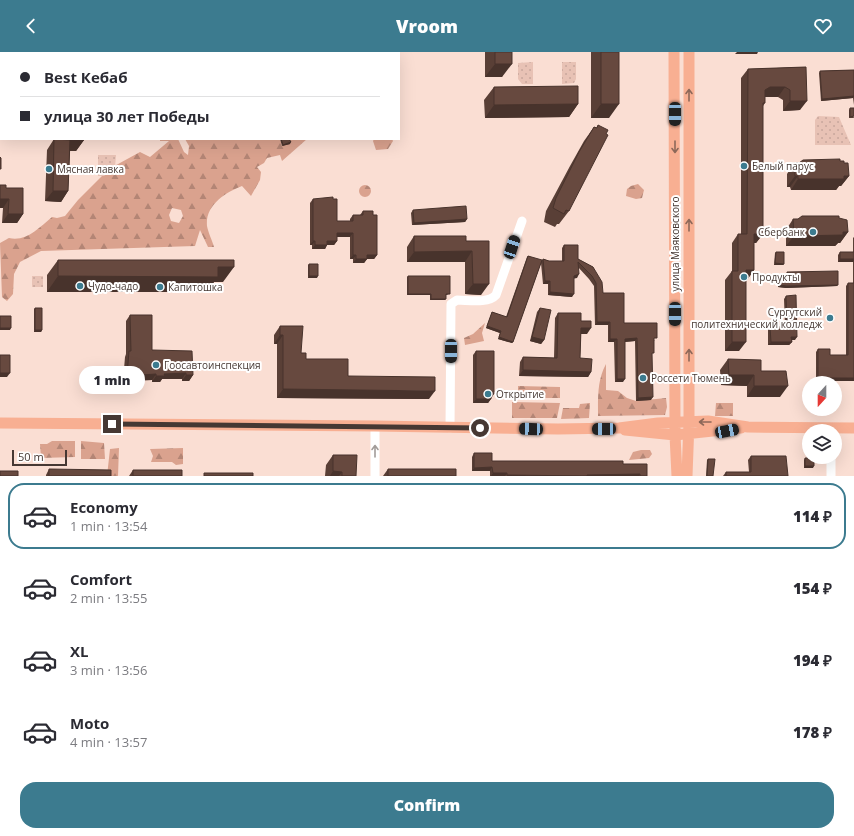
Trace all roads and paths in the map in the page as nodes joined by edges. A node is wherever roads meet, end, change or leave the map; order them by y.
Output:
1 (674, 52) edge
2 (688, 52) edge
3 (522, 221) dead end
4 (676, 422) junction
5 (689, 422) junction
6 (0, 423) edge
7 (375, 426) junction
8 (748, 427) junction
9 (450, 428) junction
10 (619, 428) junction
11 (854, 428) edge
12 (802, 429) edge
13 (842, 429) edge
14 (675, 435) junction
15 (689, 435) junction
16 (831, 464) edge
17 (375, 476) edge
18 (677, 476) edge
19 (687, 476) edge
20 (831, 476) edge

1 -> 4 main road, улица Маяковского
5 -> 2 main road, улица Маяковского
3 - 9 street
4 - 5 main road
4 - 10 main road
4 - 14 main road, улица Маяковского
8 -> 5 main road
5 - 15 main road, улица Маяковского
6 - 7 main road
7 - 9 main road
17 -> 7 street
8 - 12 main road
8 - 15 main road
9 - 10 main road
10 - 14 main road
11 - 13 main road
14 - 15 main road
14 - 18 main road, улица Маяковского
15 - 19 main road, улица Маяковского
16 - 20 street

